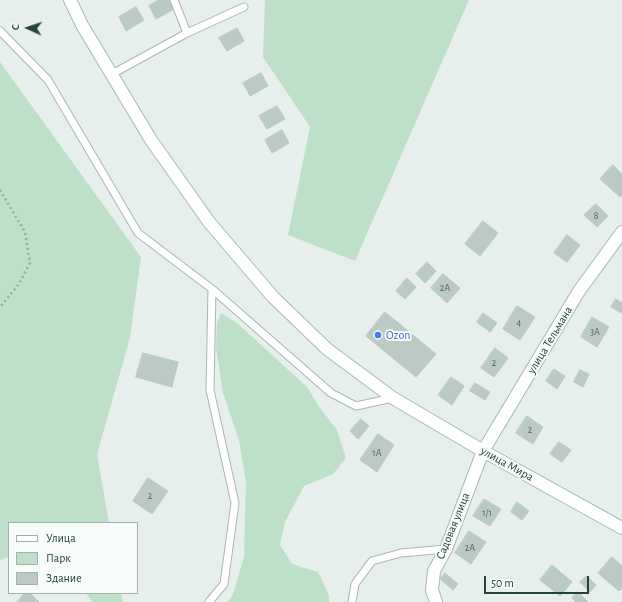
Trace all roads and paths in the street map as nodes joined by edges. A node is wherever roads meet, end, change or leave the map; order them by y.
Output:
1 (70, 0) edge
2 (174, 0) edge
3 (244, 7) dead end
4 (0, 31) edge
5 (188, 33) junction
6 (112, 74) junction
7 (0, 190) edge
8 (622, 232) edge
9 (212, 289) junction
10 (0, 307) edge
11 (393, 398) junction
12 (483, 451) junction
13 (622, 528) edge
14 (446, 549) junction
15 (209, 602) edge
16 (352, 602) edge
17 (436, 602) edge

1 - 6 main road, улица Мира
2 - 5 lane
3 - 5 lane
4 - 9 lane
5 - 6 lane
6 - 11 main road, улица Мира
7 - 10 path
8 - 12 main road, улица Тельмана
9 - 11 lane
9 - 15 lane
11 - 12 main road, улица Мира
12 - 13 main road, улица Мира
12 - 14 main road, Садовая улица
14 - 16 lane
14 - 17 main road, Садовая улица

